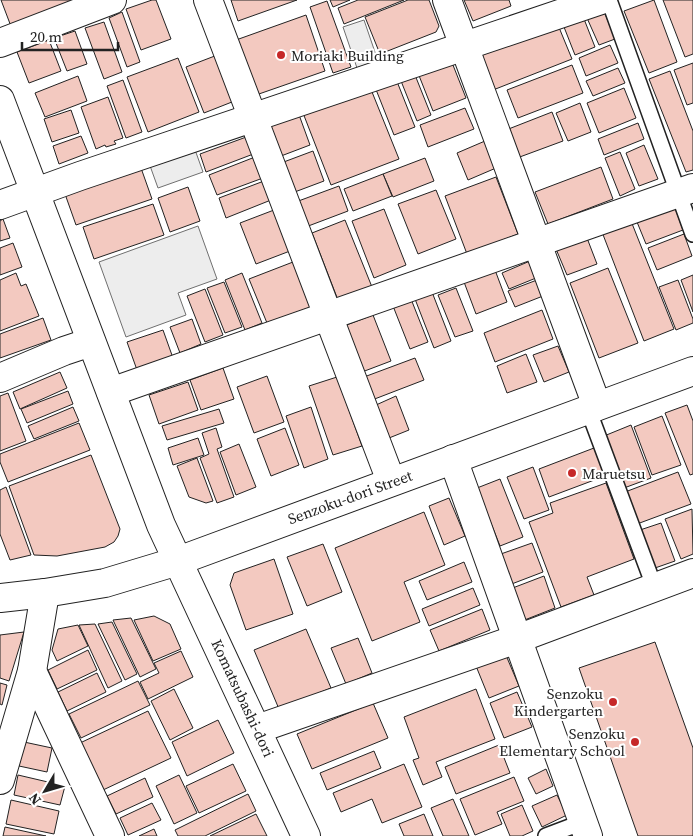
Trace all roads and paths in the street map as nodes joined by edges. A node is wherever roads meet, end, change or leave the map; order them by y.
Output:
1 (112, 0) edge
2 (208, 0) edge
3 (448, 0) edge
4 (601, 0) edge
5 (609, 0) edge
6 (0, 43) edge
7 (464, 47) junction
8 (0, 100) edge
9 (253, 117) junction
10 (686, 190) edge
11 (35, 192) junction
12 (0, 204) edge
13 (693, 234) edge
14 (537, 243) junction
15 (329, 317) junction
16 (92, 342) junction
17 (693, 371) edge
18 (0, 378) edge
19 (111, 392) junction
20 (592, 407) junction
21 (453, 459) junction
22 (391, 481) junction
23 (178, 561) junction
24 (693, 573) edge
25 (654, 586) junction
26 (45, 593) junction
27 (0, 598) edge
28 (517, 639) junction
29 (32, 671) junction
30 (257, 729) junction
31 (0, 780) edge
32 (585, 829) edge
33 (110, 836) edge
34 (306, 836) edge
35 (546, 836) edge

1 - 6 street
2 - 9 street
3 - 7 street
4 - 7 street
5 - 10 lane
7 - 9 street
7 - 14 street
8 - 11 street, Komatsubashi-dori
9 - 11 street
9 - 15 street
10 - 13 lane
10 - 14 street
11 - 12 street
11 - 16 street, Komatsubashi-dori
14 - 15 street
14 - 20 street
15 - 19 street
15 - 22 street
16 - 18 street
16 - 19 street, Komatsubashi-dori
17 - 20 street, Senzoku-dori Street
19 - 23 street, Komatsubashi-dori
20 - 21 street, Senzoku-dori Street
20 - 25 lane
21 - 22 street, Senzoku-dori Street
21 - 28 street
22 - 23 street, Senzoku-dori Street
23 - 26 street, Senzoku-dori Street
23 - 30 street, Komatsubashi-dori
24 - 25 street
25 - 28 street
26 - 27 street, Senzoku-dori Street
26 - 29 street
28 - 30 street
28 - 32 street
29 - 31 street
29 - 33 street
30 - 34 street, Komatsubashi-dori
32 - 35 lane

